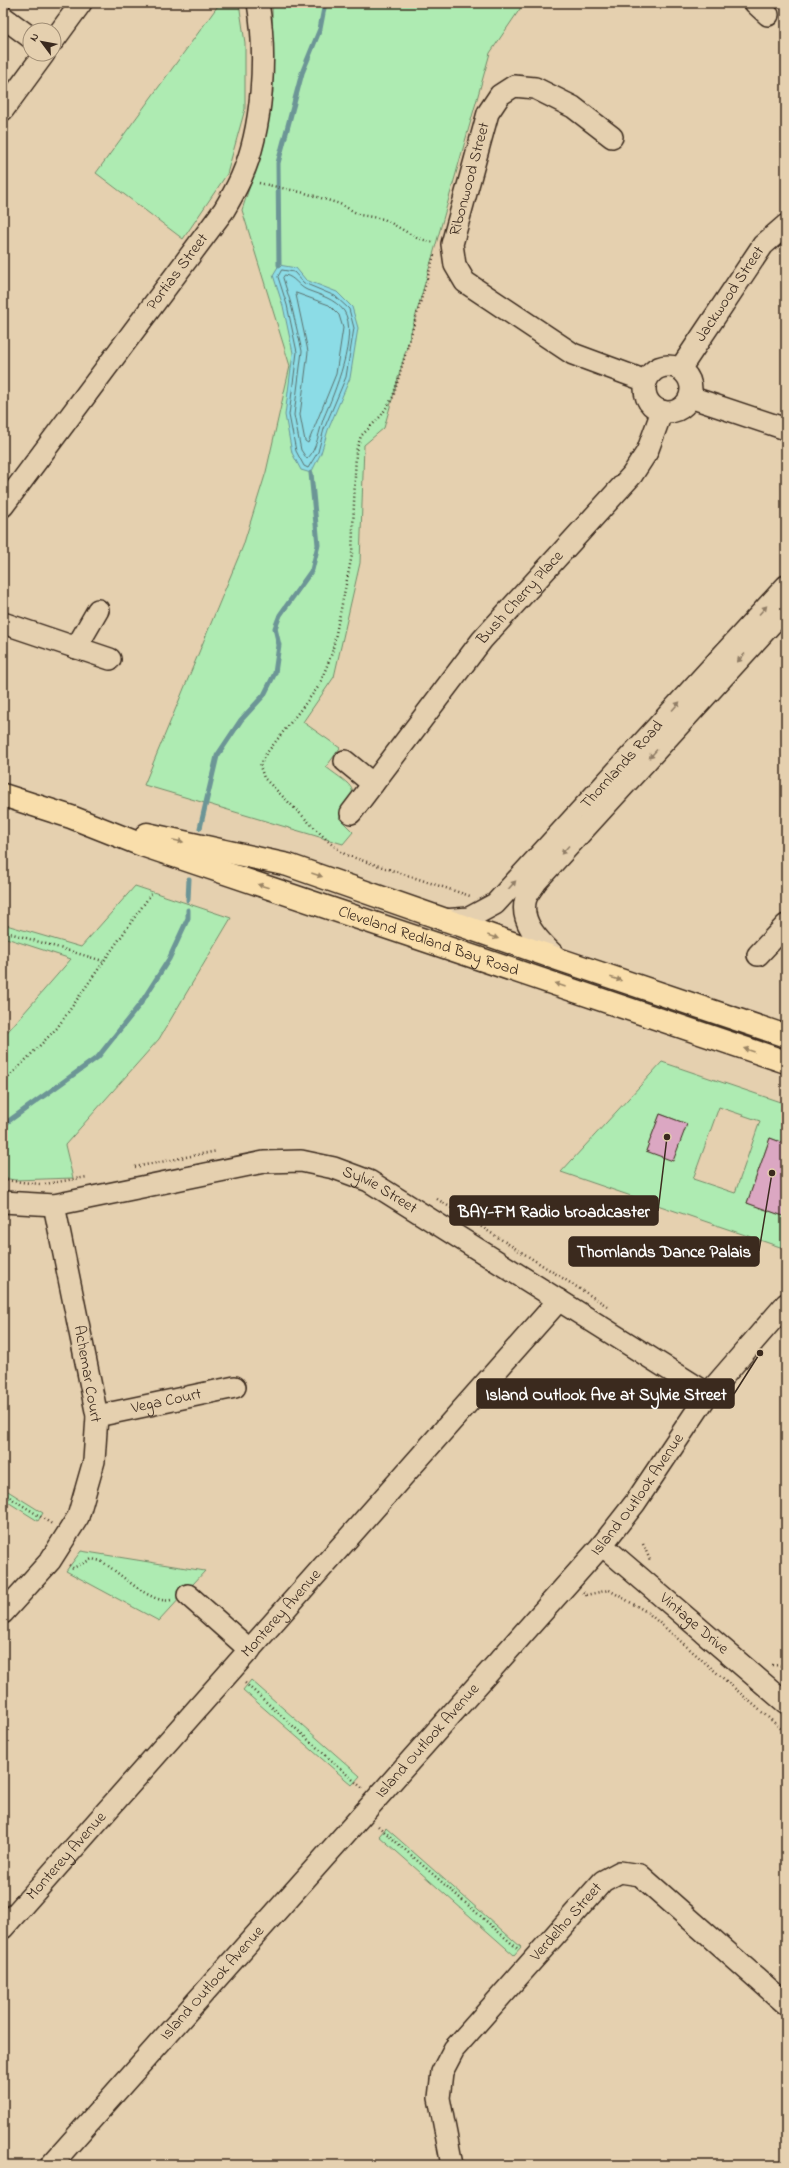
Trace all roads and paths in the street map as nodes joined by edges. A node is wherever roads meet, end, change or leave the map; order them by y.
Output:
1 (81, 3) edge
2 (258, 3) edge
3 (3, 17) edge
4 (62, 29) edge
5 (22, 31) edge
6 (38, 62) edge
7 (3, 110) edge
8 (612, 137) dead end
9 (271, 187) dead end
10 (786, 225) edge
11 (680, 369) junction
12 (646, 381) junction
13 (690, 397) junction
14 (662, 411) junction
15 (781, 430) edge
16 (3, 506) edge
17 (786, 586) edge
18 (786, 608) edge
19 (98, 610) dead end
20 (3, 623) edge
21 (76, 648) junction
22 (110, 659) dead end
23 (345, 761) dead end
24 (373, 784) junction
25 (3, 795) edge
26 (351, 813) dead end
27 (71, 817) junction
28 (288, 865) junction
29 (151, 894) dead end
30 (495, 904) junction
31 (443, 920) junction
32 (786, 925) edge
33 (3, 931) edge
34 (407, 933) junction
35 (758, 955) dead end
36 (558, 960) junction
37 (103, 961) junction
38 (786, 1036) edge
39 (786, 1062) edge
40 (3, 1083) edge
41 (224, 1149) dead end
42 (133, 1168) dead end
43 (95, 1176) dead end
44 (3, 1180) edge
45 (435, 1199) dead end
46 (3, 1202) edge
47 (54, 1205) junction
48 (559, 1300) junction
49 (786, 1304) edge
50 (611, 1309) dead end
51 (236, 1387) dead end
52 (708, 1394) junction
53 (97, 1416) junction
54 (3, 1493) edge
55 (602, 1545) junction
56 (60, 1546) junction
57 (188, 1595) joint
58 (3, 1613) edge
59 (250, 1650) junction
60 (231, 1671) junction
61 (785, 1699) edge
62 (370, 1807) junction
63 (3, 1928) edge
64 (532, 1961) junction
65 (786, 2004) edge
66 (51, 2165) edge
67 (452, 2165) edge

1 - 4 street
2 - 16 street, Portias Street
3 - 5 street
6 - 7 street
8 - 12 street, Ribonwood Street
9 - 30 path
10 - 11 street, Jackwood Street
11 - 12 street
11 - 13 street
12 - 14 street
13 - 14 street
13 - 15 street
14 - 24 street, Bush Cherry Place
30 -> 17 street, Thornlands Road
18 -> 36 street, Thornlands Road
19 - 21 street
20 - 21 street
21 - 22 street
23 - 24 street
24 - 26 street, Bush Cherry Place
25 - 27 highway, Cleveland Redland Bay Road
27 -> 28 highway, Cleveland Redland Bay Road
34 -> 27 highway, Cleveland Redland Bay Road
28 -> 31 highway, Cleveland Redland Bay Road
28 - 34 highway
29 - 37 path
30 - 31 street, Thornlands Road
31 -> 36 highway, Cleveland Redland Bay Road
32 - 35 street
33 - 37 path
39 -> 34 highway, Cleveland Redland Bay Road
36 -> 38 highway, Cleveland Redland Bay Road
37 - 40 path
41 - 42 path
43 - 44 path
45 - 50 path
46 - 47 street, Sylvie Street
47 - 48 street, Sylvie Street
47 - 53 street, Achemar Court
48 - 52 street, Sylvie Street
48 - 59 street, Monterey Avenue
49 - 52 street, Island Outlook Avenue
51 - 53 street, Vega Court
52 - 55 street, Island Outlook Avenue
53 - 56 street, Achemar Court
54 - 56 path
55 - 61 street, Vintage Drive
55 - 62 street, Island Outlook Avenue
56 - 57 path
56 - 58 street, Achemar Court
57 - 59 street
59 - 60 street, Monterey Avenue
60 - 62 path
60 - 63 street, Monterey Avenue
62 - 64 path
62 - 66 street, Island Outlook Avenue
64 - 65 street, Verdelho Street
64 - 67 street, Verdelho Street

